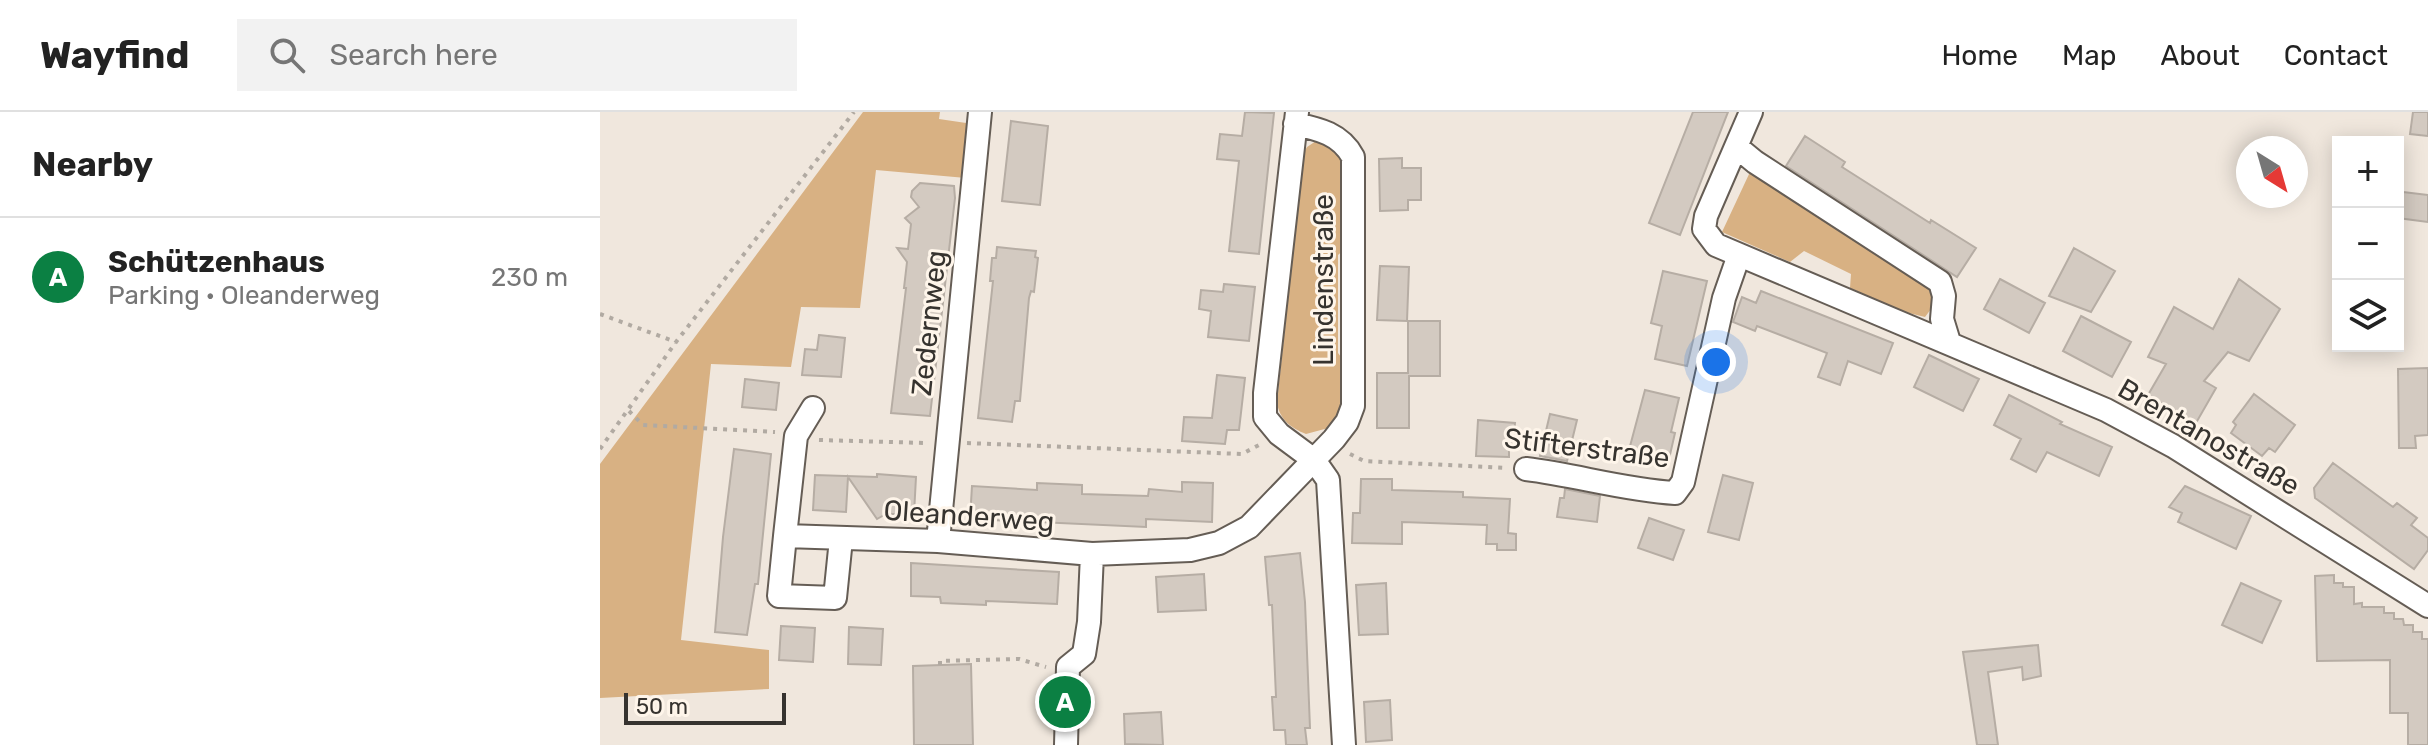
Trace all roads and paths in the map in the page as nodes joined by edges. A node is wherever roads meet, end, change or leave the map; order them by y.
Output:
1 (854, 112) edge
2 (980, 112) edge
3 (1751, 112) edge
4 (1296, 118) edge
5 (1738, 148) junction
6 (1739, 255) junction
7 (600, 314) edge
8 (676, 342) junction
9 (1949, 342) junction
10 (813, 408) dead end
11 (1331, 443) junction
12 (600, 449) edge
13 (1314, 460) junction
14 (1526, 469) joint
15 (785, 536) junction
16 (841, 539) junction
17 (938, 541) junction
18 (1092, 554) junction
19 (2428, 606) edge
20 (940, 665) dead end
21 (1068, 667) junction
22 (1066, 745) edge
23 (1344, 745) edge

1 - 8 path
2 - 17 street, Zedernweg
3 - 5 street
4 - 11 street, Lindenstraße
4 - 13 street, Lindenstraße
5 - 6 street
5 - 9 street
6 - 9 street, Brentanostraße
6 - 14 street, Stifterstraße
7 - 8 path
8 - 12 path
9 - 19 street, Brentanostraße
10 - 15 street
11 - 13 street, Lindenstraße
11 - 14 path, Stifterstraße
13 - 18 street, Oleanderweg
13 - 23 street
15 - 16 street, Oleanderweg
15 - 16 street
16 - 17 street, Oleanderweg
17 - 18 street, Oleanderweg
18 - 21 street, Oleanderweg
20 - 21 path
21 - 22 street

